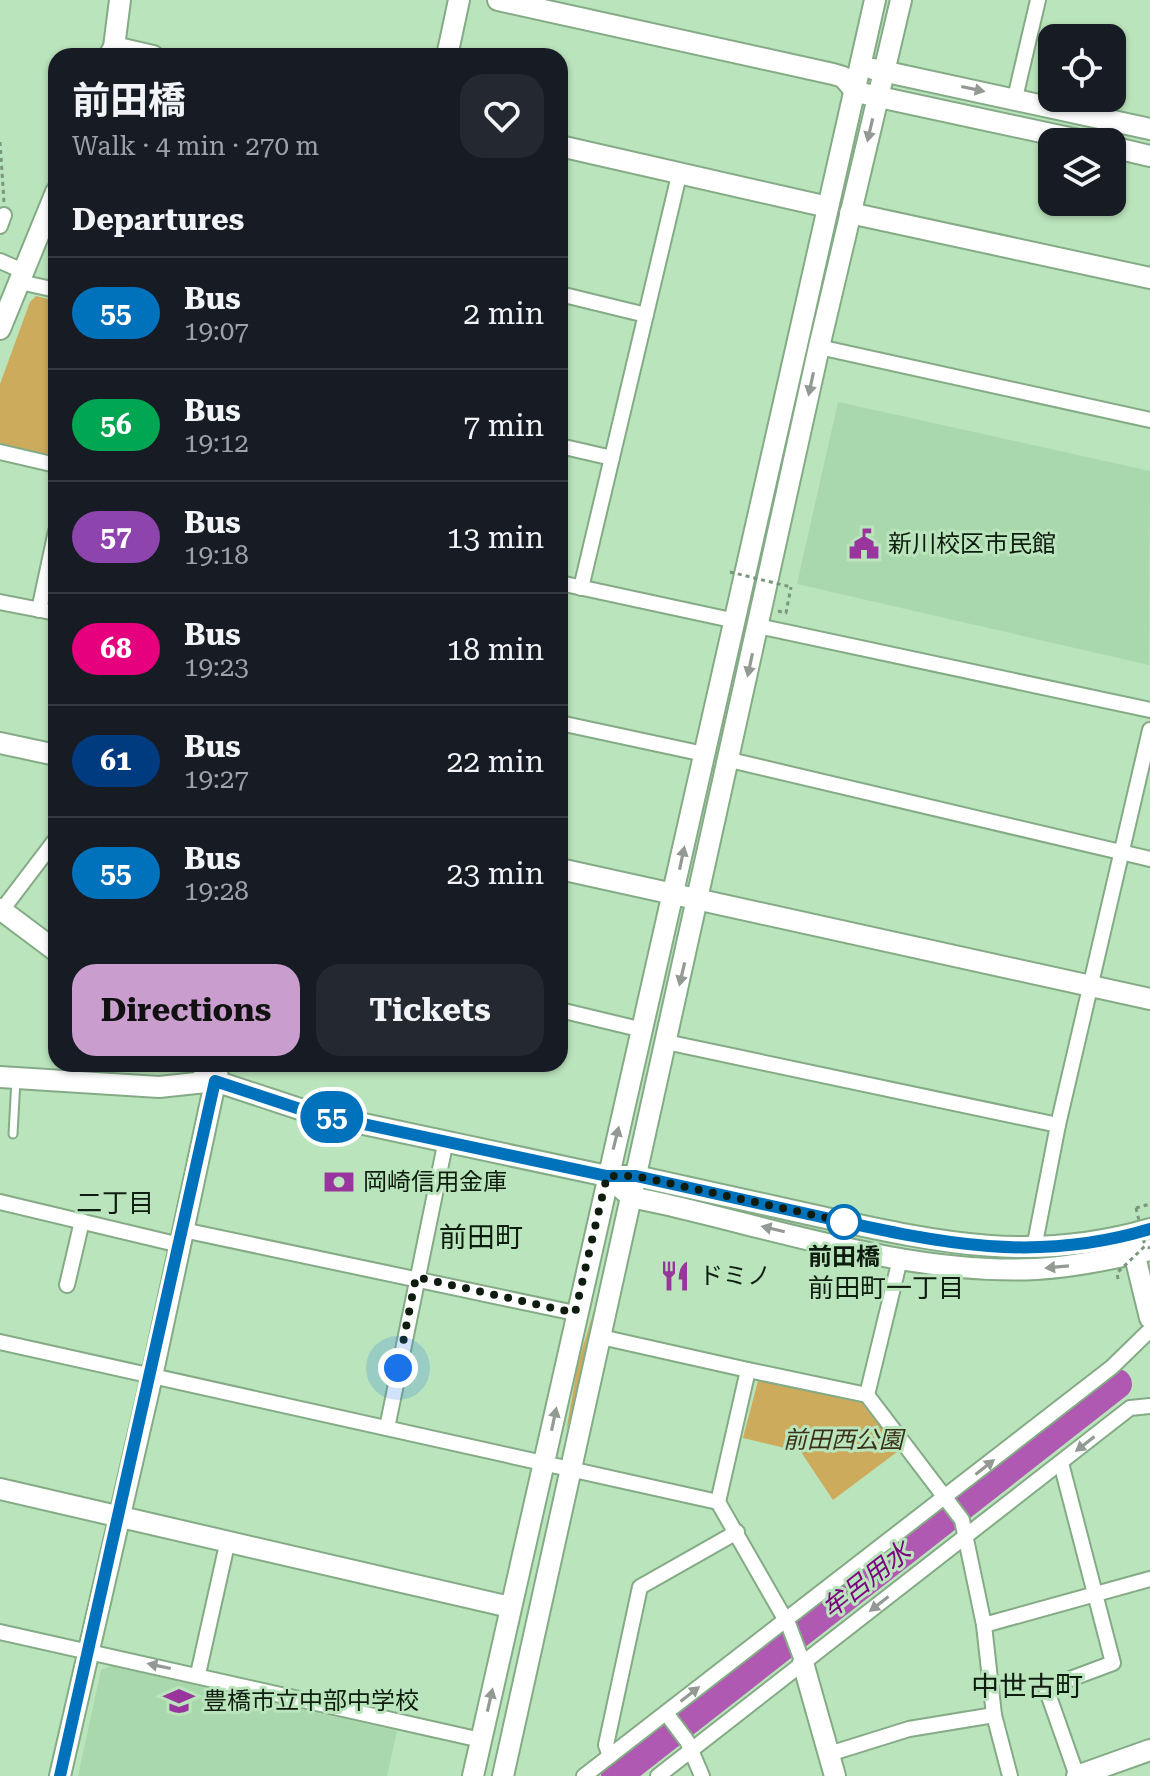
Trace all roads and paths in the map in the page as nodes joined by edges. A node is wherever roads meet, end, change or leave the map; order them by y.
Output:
1 (120, 0) edge
2 (459, 0) edge
3 (498, 0) edge
4 (875, 0) edge
5 (901, 0) edge
6 (1038, 0) edge
7 (113, 48) edge
8 (449, 48) edge
9 (885, 71) junction
10 (854, 79) junction
11 (878, 96) junction
12 (1015, 98) junction
13 (1150, 129) edge
14 (1038, 131) edge
15 (0, 142) edge
16 (568, 148) edge
17 (1126, 150) edge
18 (1150, 156) edge
19 (680, 171) junction
20 (828, 207) junction
21 (48, 212) edge
22 (850, 213) junction
23 (2, 221) edge
24 (0, 261) edge
25 (22, 277) junction
26 (1150, 278) edge
27 (48, 287) edge
28 (568, 296) edge
29 (646, 315) junction
30 (1, 325) edge
31 (819, 347) junction
32 (1150, 420) edge
33 (568, 448) edge
34 (0, 452) edge
35 (612, 458) junction
36 (48, 463) edge
37 (48, 568) edge
38 (730, 572) dead end
39 (787, 576) dead end
40 (568, 585) edge
41 (581, 588) junction
42 (0, 602) edge
43 (39, 610) junction
44 (48, 612) edge
45 (736, 621) junction
46 (758, 626) junction
47 (1150, 710) edge
48 (568, 725) edge
49 (1150, 730) edge
50 (0, 743) edge
51 (48, 753) edge
52 (704, 754) junction
53 (730, 760) junction
54 (1146, 772) edge
55 (48, 849) edge
56 (1123, 853) junction
57 (1150, 859) edge
58 (568, 871) edge
59 (674, 896) junction
60 (698, 901) junction
61 (1, 910) edge
62 (48, 945) edge
63 (1093, 985) junction
64 (1150, 999) edge
65 (568, 1012) edge
66 (643, 1030) junction
67 (666, 1042) junction
68 (217, 1073) edge
69 (8, 1077) edge
70 (1058, 1125) junction
71 (13, 1134) dead end
72 (446, 1140) junction
73 (607, 1176) junction
74 (634, 1186) junction
75 (0, 1202) edge
76 (1150, 1204) edge
77 (82, 1221) junction
78 (182, 1237) junction
79 (1143, 1244) edge
80 (1034, 1248) junction
81 (900, 1259) junction
82 (416, 1277) junction
83 (1118, 1279) dead end
84 (67, 1285) dead end
85 (575, 1313) junction
86 (1150, 1318) edge
87 (1150, 1330) edge
88 (601, 1337) junction
89 (0, 1342) edge
90 (748, 1370) junction
91 (152, 1376) junction
92 (867, 1395) junction
93 (1150, 1406) edge
94 (387, 1428) junction
95 (1061, 1463) junction
96 (545, 1464) junction
97 (572, 1470) junction
98 (0, 1489) edge
99 (947, 1499) junction
100 (718, 1502) junction
101 (119, 1516) junction
102 (965, 1528) junction
103 (737, 1532) junction
104 (228, 1540) junction
105 (1150, 1579) edge
106 (1095, 1595) junction
107 (510, 1607) junction
108 (787, 1623) junction
109 (984, 1625) junction
110 (0, 1632) edge
111 (86, 1650) junction
112 (803, 1663) junction
113 (198, 1674) junction
114 (994, 1715) junction
115 (669, 1717) junction
116 (481, 1740) junction
117 (688, 1745) junction
118 (1150, 1750) edge
119 (829, 1754) junction
120 (610, 1756) junction
121 (60, 1776) edge
122 (473, 1776) edge
123 (503, 1776) edge
124 (584, 1776) edge
125 (658, 1776) edge
126 (702, 1776) edge
127 (835, 1776) edge
128 (1010, 1776) edge
129 (1077, 1776) edge

1 - 7 street
2 - 8 street
3 - 10 street
4 - 10 street
5 - 9 street
6 - 12 street
9 - 10 street
9 - 11 street
9 -> 12 street
10 - 11 street
10 - 20 street
11 - 14 street
11 -> 22 street
12 - 13 street
15 - 23 path
16 - 19 street
17 - 18 street
19 - 20 street
19 - 29 street
20 - 45 street
21 - 25 street
22 - 26 street
22 - 31 street
24 - 25 street
25 - 27 street
25 - 30 street
28 - 29 street
29 - 35 street
31 - 32 street
31 -> 46 street
33 - 35 street
34 - 36 street
35 - 41 street
37 - 43 street
38 - 39 path, bridge
40 - 41 street
41 - 45 street
42 - 43 street
43 - 44 street
45 - 52 street
46 - 47 street
46 -> 53 street
48 - 52 street
49 - 54 street
50 - 51 street
59 -> 52 street
53 - 56 street
53 - 60 street
54 - 56 street
55 - 61 street
56 - 57 street
56 - 63 street
58 - 59 street
59 - 60 street
59 - 66 street
60 - 63 street
60 -> 67 street
61 - 62 street
63 - 64 street
63 - 70 street
65 - 66 street
73 -> 66 street
67 - 70 street
67 - 74 street
68 - 69 street
68 - 72 street
68 - 78 street
69 - 71 lane
70 - 80 street
72 - 73 street
72 - 82 street
73 - 74 street
73 - 85 street
74 - 80 street
81 -> 74 street
74 - 88 street
75 - 77 street
76 - 79 path, bridge
77 - 78 street
77 - 84 street
78 - 82 street
78 - 91 street
79 - 80 street
79 -> 81 street
79 - 83 path, bridge
79 - 86 street
81 - 92 street
82 - 85 street
82 - 94 street
96 -> 85 street
99 -> 87 street
88 - 90 street
88 - 97 street
89 - 91 street
90 - 92 street
90 - 100 street
91 - 94 street
91 - 101 street
92 - 99 street
93 -> 95 street
94 - 96 street
95 - 102 street
95 - 106 street
96 - 97 street
96 - 107 street
97 - 100 street
97 - 123 street
98 - 101 street
99 - 102 street
99 - 108 street
100 - 103 street
101 - 104 street
101 - 111 street
102 - 109 street
102 -> 112 street
103 - 108 street
103 - 120 street
104 - 107 street
104 - 113 street
105 - 106 street
106 - 109 street
106 - 129 street
116 -> 107 street
108 - 112 street
115 -> 108 street
109 - 114 street
110 - 111 street
113 -> 111 street
111 - 121 street
112 - 117 street
112 - 119 street
113 - 116 street
114 - 119 street
114 - 128 street
115 - 117 street
115 - 120 street
116 - 122 street
117 - 125 street
117 - 126 street
118 - 129 street
119 - 127 street
120 - 124 street

